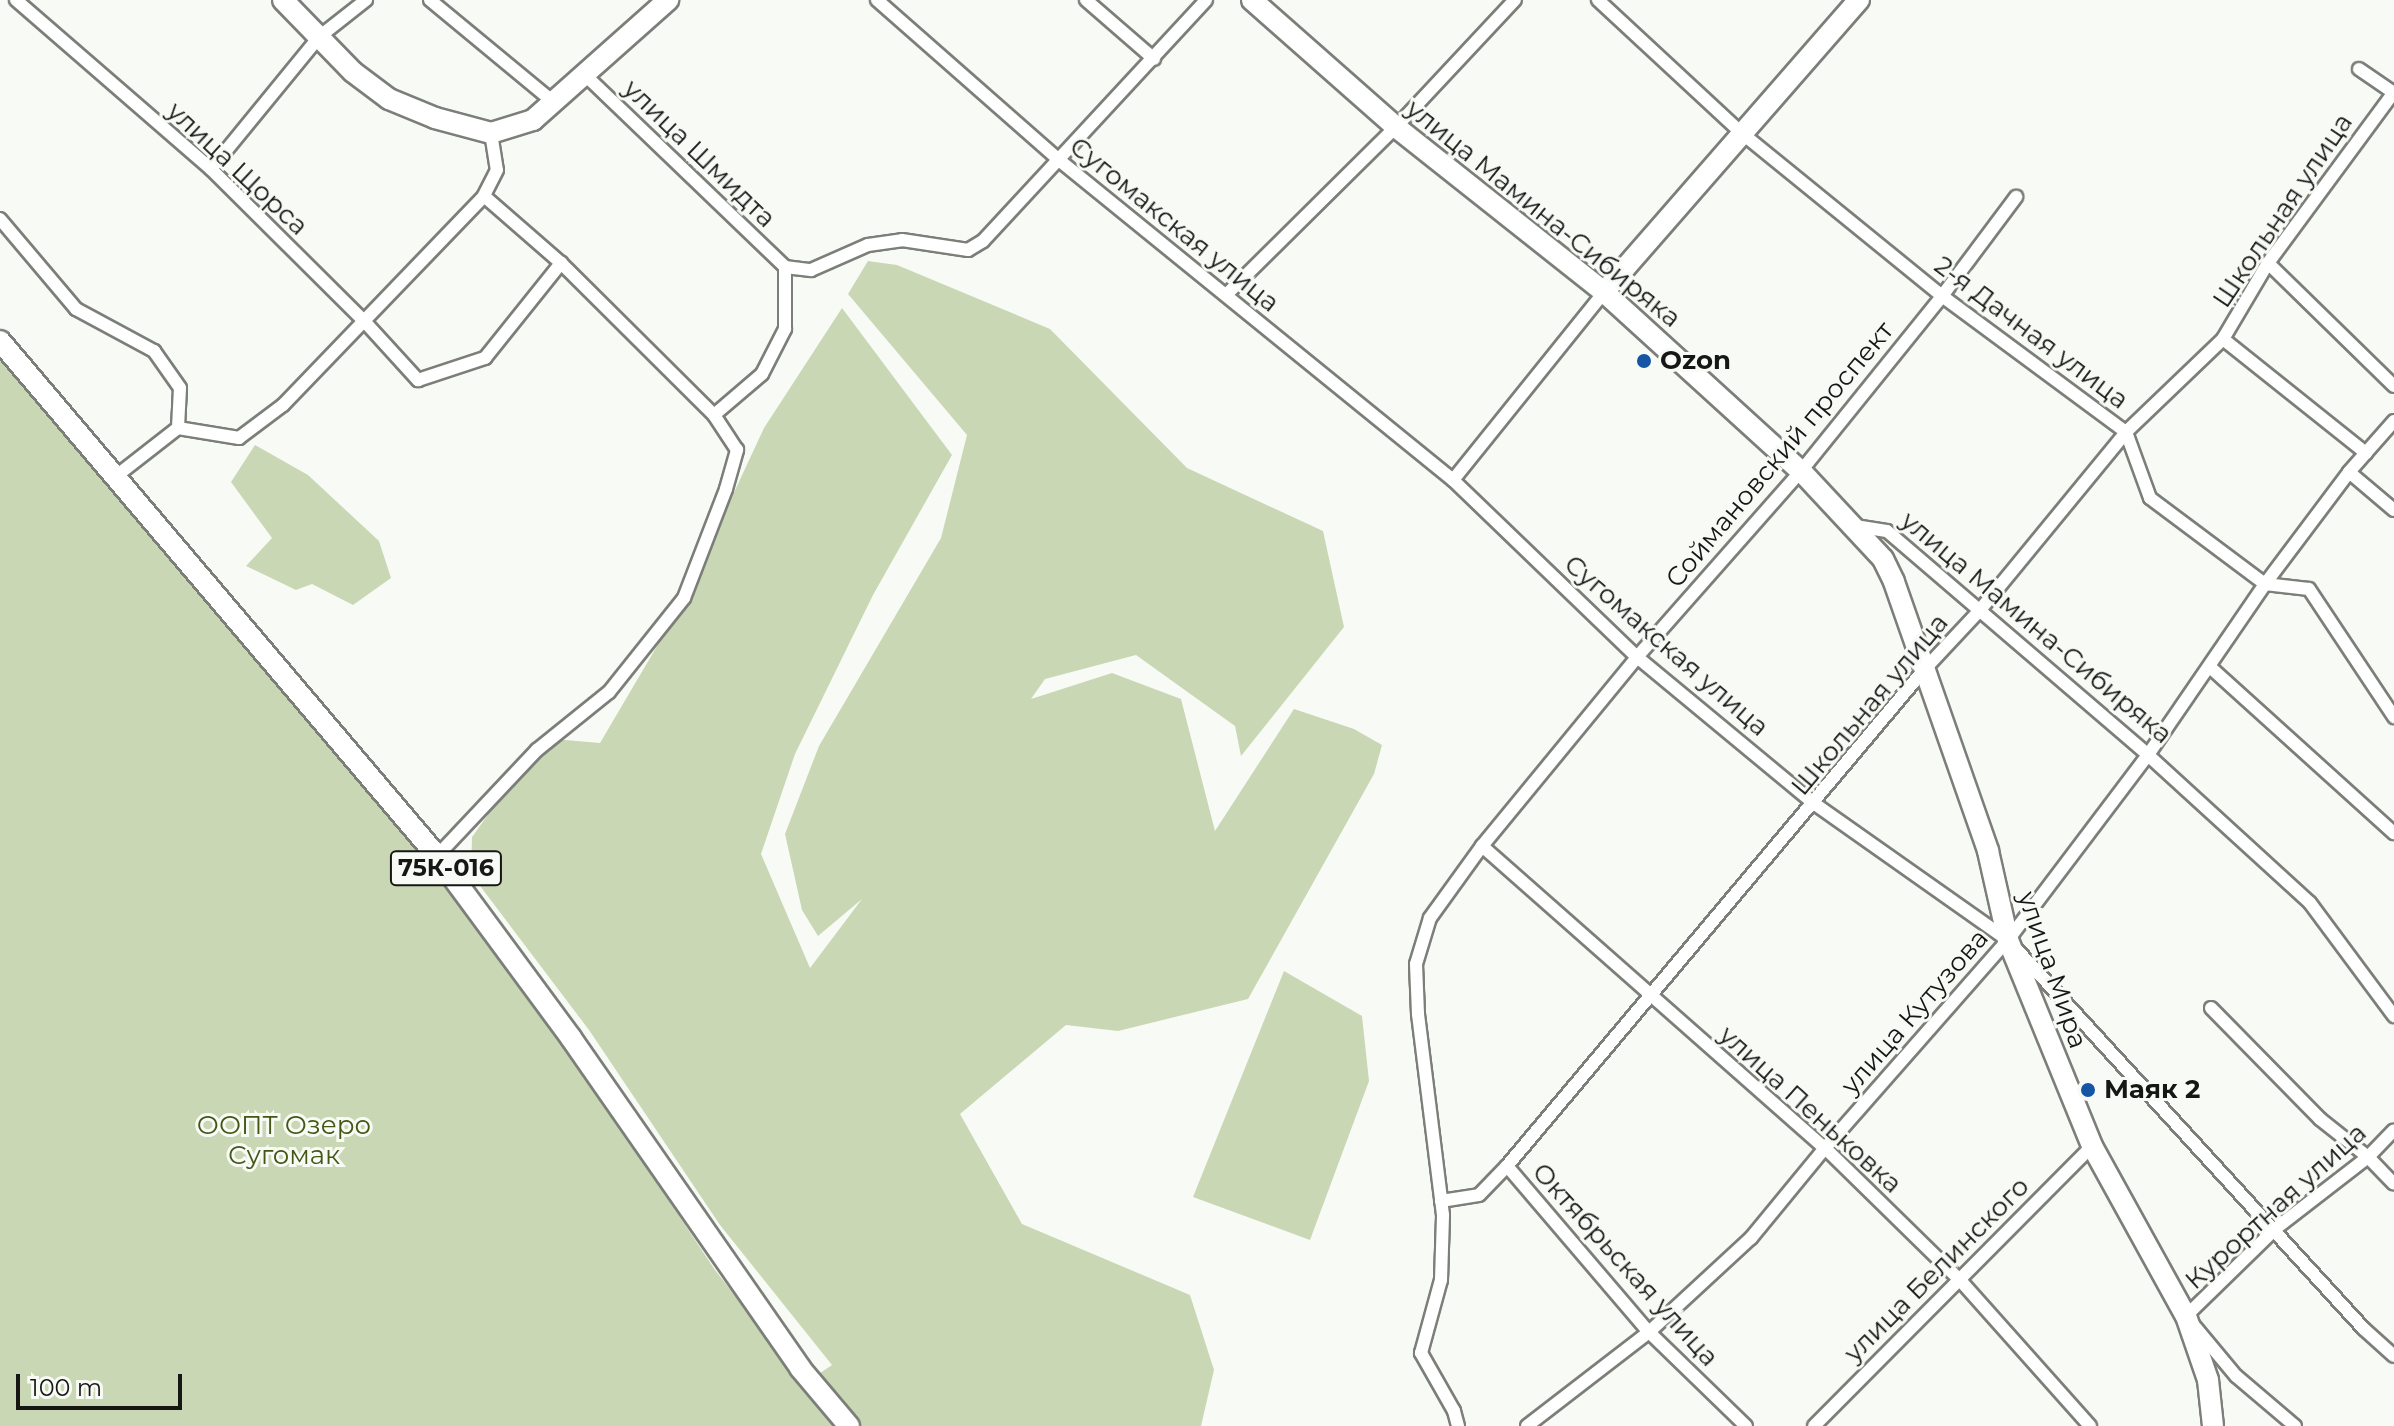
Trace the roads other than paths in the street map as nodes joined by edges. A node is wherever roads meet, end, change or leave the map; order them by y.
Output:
1 (16, 0) edge
2 (283, 0) edge
3 (366, 0) edge
4 (430, 0) edge
5 (877, 0) edge
6 (1086, 0) edge
7 (1206, 0) edge
8 (1252, 0) edge
9 (1515, 0) edge
10 (1598, 0) edge
11 (1859, 0) edge
12 (662, 2) edge
13 (319, 37) junction
14 (1154, 59) junction
15 (2359, 69) dead end
16 (583, 73) junction
17 (2393, 93) edge
18 (552, 101) junction
19 (1396, 127) junction
20 (491, 133) junction
21 (1744, 135) junction
22 (1059, 160) junction
23 (211, 169) junction
24 (484, 196) junction
25 (2016, 197) dead end
26 (0, 219) edge
27 (561, 263) junction
28 (2268, 263) junction
29 (785, 267) junction
30 (1604, 292) junction
31 (1226, 295) junction
32 (1942, 296) junction
33 (365, 322) junction
34 (2223, 339) junction
35 (0, 341) edge
36 (2394, 386) edge
37 (714, 415) junction
38 (2394, 421) edge
39 (178, 428) junction
40 (2126, 432) junction
41 (2366, 453) junction
42 (1801, 471) junction
43 (2349, 472) junction
44 (115, 477) junction
45 (1453, 480) junction
46 (2394, 510) edge
47 (1855, 526) junction
48 (2265, 584) junction
49 (1980, 610) junction
50 (1637, 657) junction
51 (2210, 667) junction
52 (1923, 671) junction
53 (2394, 717) edge
54 (2148, 755) junction
55 (1815, 804) junction
56 (2394, 833) edge
57 (1482, 846) junction
58 (437, 856) junction
59 (2008, 940) junction
60 (1650, 997) junction
61 (2211, 1008) dead end
62 (2394, 1016) edge
63 (2394, 1130) edge
64 (2092, 1146) junction
65 (1825, 1148) junction
66 (2368, 1157) junction
67 (1507, 1166) junction
68 (2394, 1184) edge
69 (1441, 1201) junction
70 (2275, 1229) junction
71 (1959, 1279) junction
72 (2186, 1316) junction
73 (1649, 1332) junction
74 (2394, 1356) edge
75 (849, 1426) edge
76 (1458, 1426) edge
77 (1527, 1426) edge
78 (1746, 1426) edge
79 (1814, 1426) edge
80 (2090, 1426) edge
81 (2213, 1426) edge
82 (2295, 1426) edge

1 - 23 street, улица Щорса
2 - 13 main road
3 - 13 street
4 - 18 street
5 - 22 street, Сугомакская улица
6 - 14 street
7 - 14 street
8 - 19 main road, улица Мамина-Сибиряка
9 - 19 street
10 - 21 street, 2-я Дачная улица
11 - 21 main road
12 - 16 main road
13 - 20 main road
13 - 23 street
14 - 22 street
15 - 17 street
16 - 18 main road
16 - 29 street, улица Шмидта
17 - 28 street, Школьная улица
18 - 20 main road
19 - 30 main road, улица Мамина-Сибиряка
19 - 31 street
20 - 24 street
21 - 30 main road
21 - 32 street, 2-я Дачная улица
22 - 29 street
22 - 31 street, Сугомакская улица
23 - 33 street, улица Щорса
24 - 27 street
24 - 33 street
25 - 32 street, Соймановский проспект
26 - 39 street
27 - 33 street, улица Щорса
27 - 37 street
28 - 34 street, Школьная улица
28 - 36 street
29 - 37 street
30 - 42 main road, улица Мамина-Сибиряка
30 - 45 street
31 - 45 street, Сугомакская улица
32 - 40 street, 2-я Дачная улица
32 - 42 street, Соймановский проспект
33 - 39 street
34 - 40 street, Школьная улица
34 - 41 street
35 - 44 main road, 75К-016
37 - 58 street
38 - 41 street, улица Кутузова
39 - 44 street
40 - 48 street, 2-я Дачная улица
40 - 49 street, Школьная улица
41 - 43 street, улица Кутузова
42 - 47 main road, улица Мамина-Сибиряка
42 - 50 street, Соймановский проспект
43 - 46 street
43 - 48 street, улица Кутузова
44 - 58 main road, 75К-016
45 - 50 street, Сугомакская улица
47 - 49 street, улица Мамина-Сибиряка
47 - 52 main road, улица Мира
48 - 51 street, улица Кутузова
48 - 53 street
49 - 52 street, Школьная улица
49 - 54 street, улица Мамина-Сибиряка
50 - 55 street, Сугомакская улица
50 - 57 street, Соймановский проспект
51 - 54 street, улица Кутузова
51 - 56 street
52 - 55 street, Школьная улица
52 - 59 main road, улица Мира
54 - 59 street, улица Кутузова
54 - 62 street, улица Мамина-Сибиряка
55 - 59 street, Сугомакская улица
55 - 60 street, Школьная улица
57 - 60 street, улица Пеньковка
57 - 69 street, Соймановский проспект
58 - 75 main road, 75К-016
59 - 64 main road, улица Мира
59 - 65 street, улица Кутузова
59 - 70 street, Сугомакская улица
60 - 65 street, улица Пеньковка
60 - 67 street, Школьная улица
61 - 66 street
63 - 66 street, Курортная улица
64 - 71 street, улица Белинского
64 - 72 main road, улица Мира
65 - 71 street, улица Пеньковка
65 - 73 street, улица Кутузова
66 - 68 street
66 - 70 street, Курортная улица
67 - 69 street, Школьная улица
67 - 73 street, Октябрьская улица
69 - 76 street, Соймановский проспект
70 - 72 street, Курортная улица
70 - 74 street, Сугомакская улица
71 - 79 street, улица Белинского
71 - 80 street, улица Пеньковка
72 - 81 main road, улица Мира
72 - 82 street
73 - 77 street, улица Кутузова
73 - 78 street, Октябрьская улица

